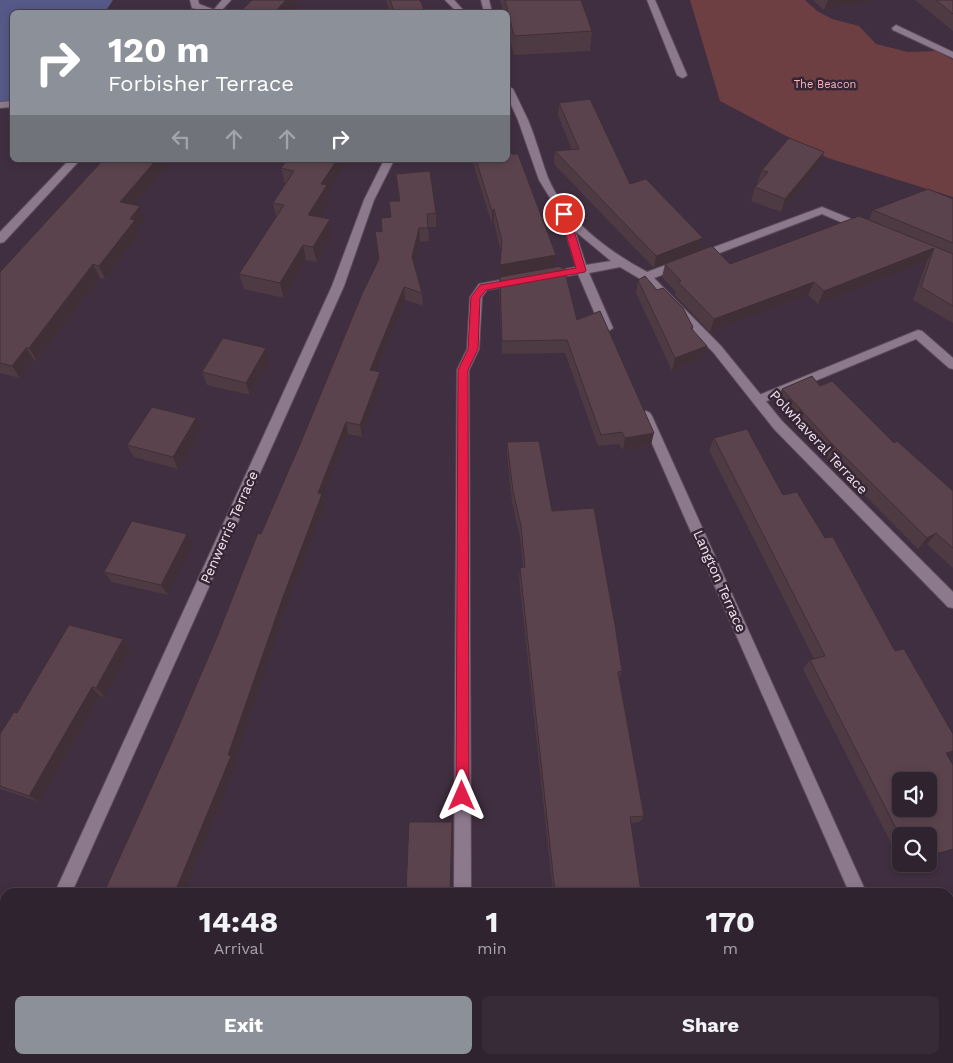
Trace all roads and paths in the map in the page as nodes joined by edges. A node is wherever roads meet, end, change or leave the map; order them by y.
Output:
1 (194, 0) edge
2 (227, 0) edge
3 (449, 0) edge
4 (652, 0) edge
5 (209, 10) edge
6 (218, 10) edge
7 (459, 10) edge
8 (896, 28) dead end
9 (953, 55) edge
10 (682, 75) dead end
11 (510, 93) edge
12 (73, 162) edge
13 (388, 162) edge
14 (564, 214) junction
15 (874, 232) edge
16 (0, 239) edge
17 (621, 263) junction
18 (582, 270) junction
19 (646, 277) junction
20 (614, 342) edge
21 (953, 365) edge
22 (758, 400) junction
23 (642, 406) edge
24 (953, 602) edge
25 (65, 888) edge
26 (462, 888) edge
27 (856, 888) edge

1 - 5 street
2 - 6 street
3 - 7 street
4 - 10 street
8 - 9 street
11 - 14 street, Polwhaveral Terrace
12 - 16 street
13 - 25 street, Penwerris Terrace
14 - 17 street, Polwhaveral Terrace
14 - 18 street
15 - 19 street
17 - 18 street
17 - 19 street, Polwhaveral Terrace
18 - 20 street
18 - 26 street
19 - 22 street, Polwhaveral Terrace
21 - 22 street
22 - 24 street, Polwhaveral Terrace
23 - 27 street, Langton Terrace

